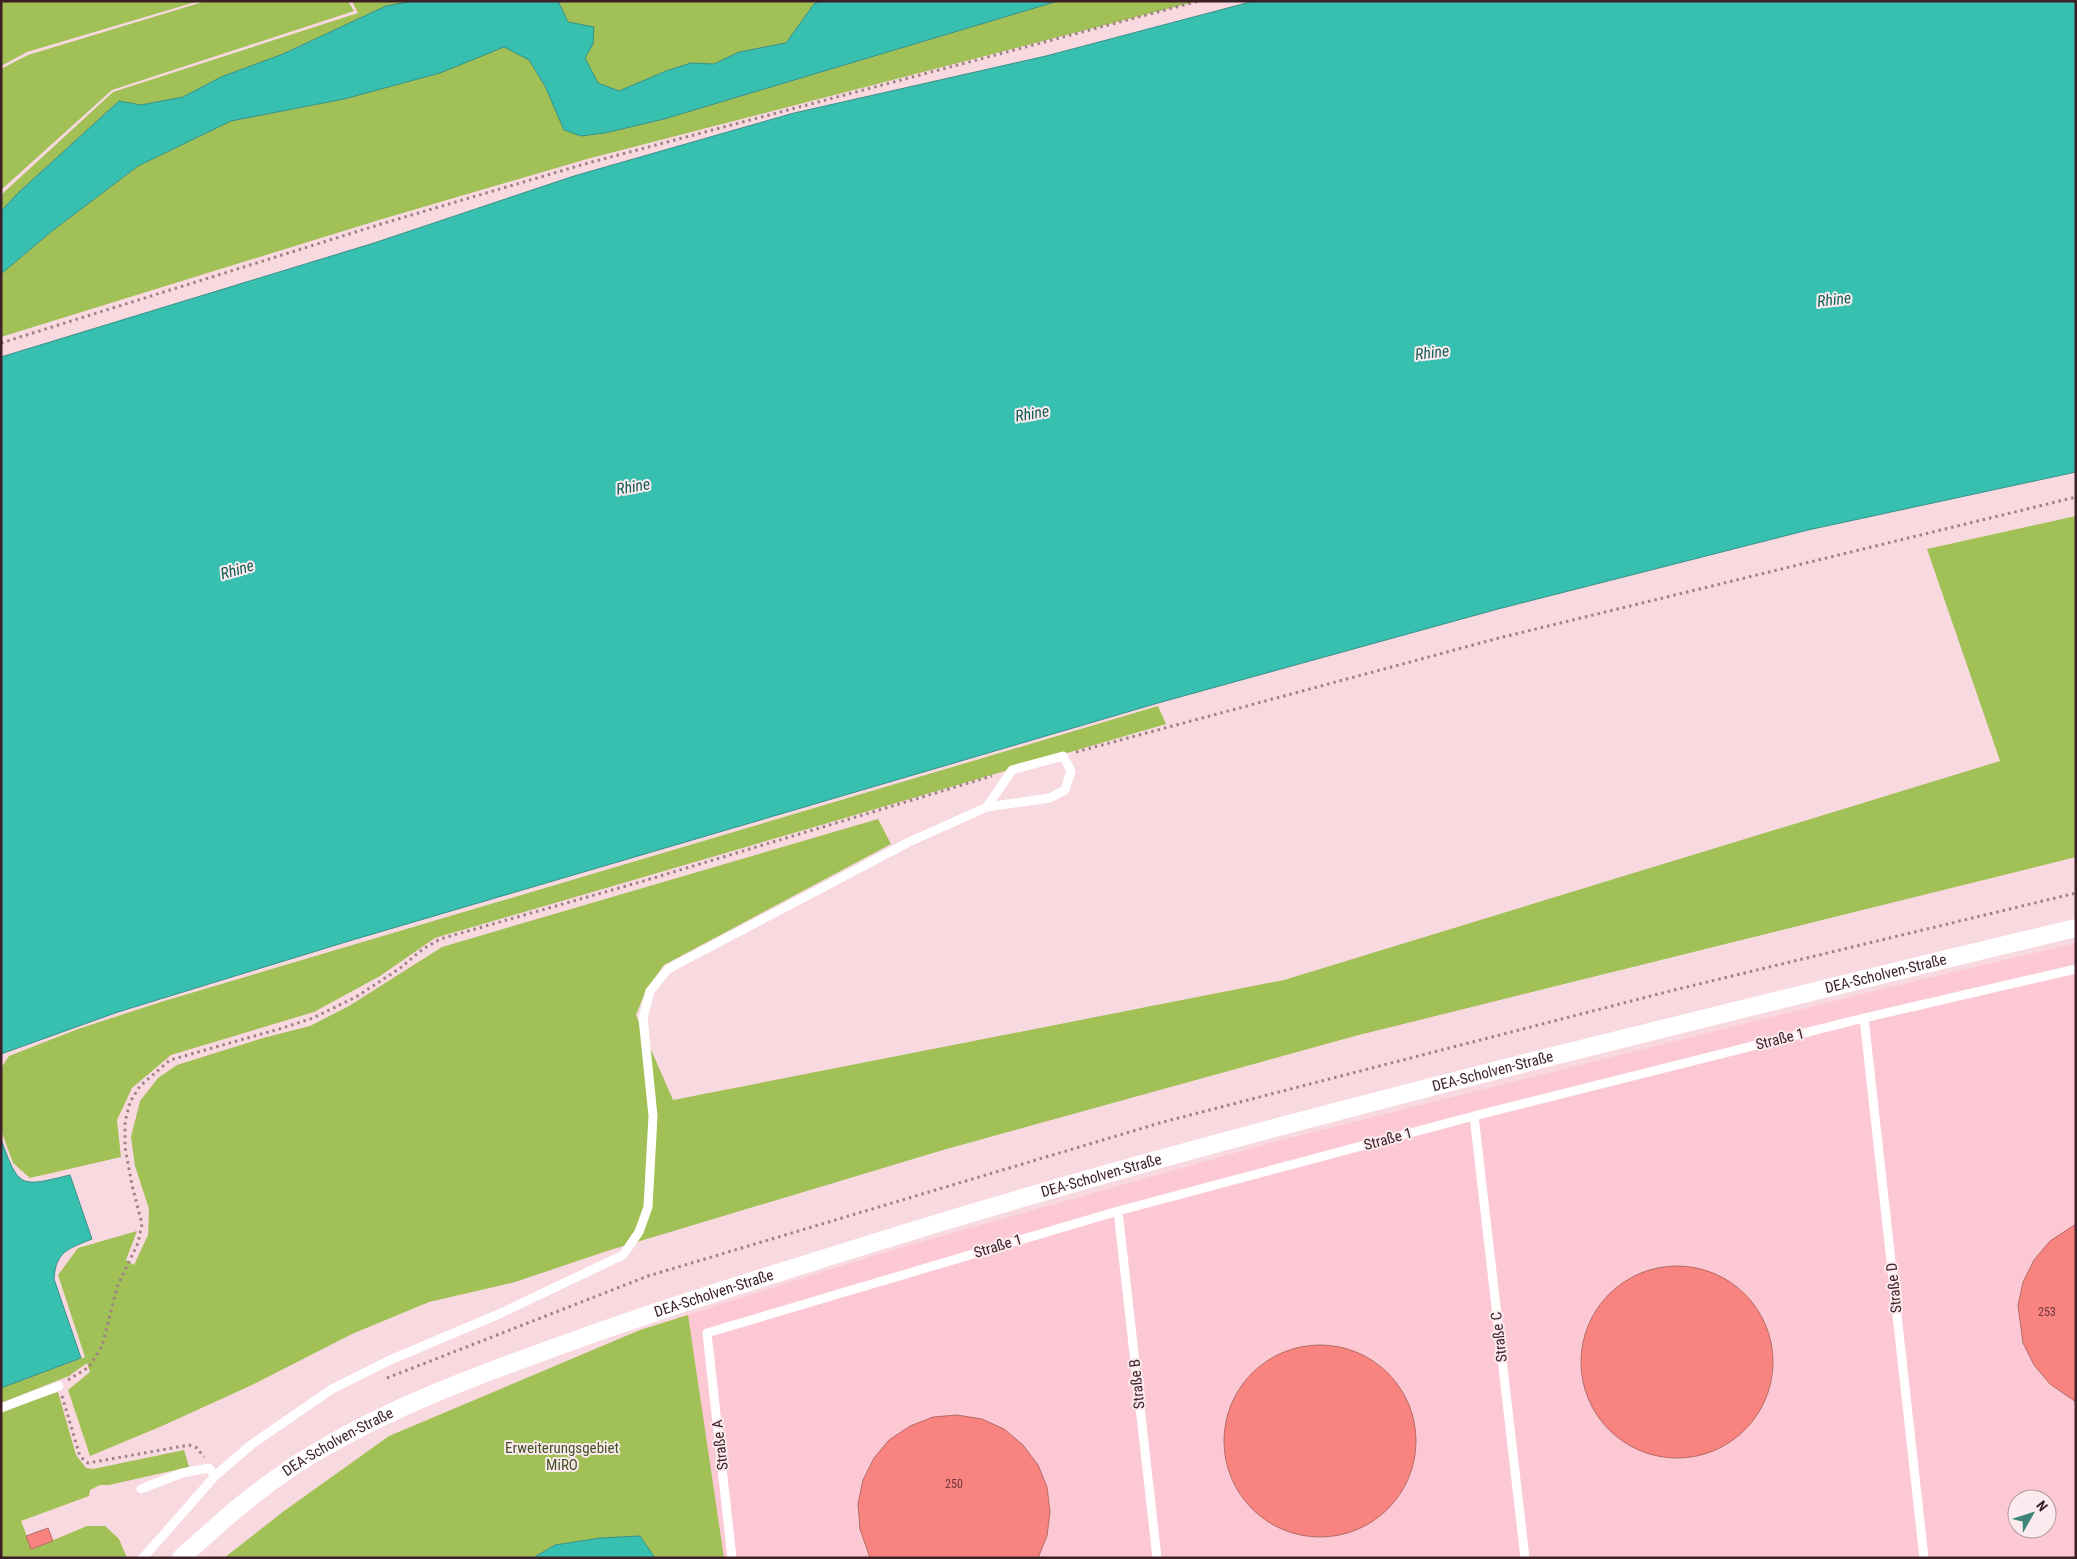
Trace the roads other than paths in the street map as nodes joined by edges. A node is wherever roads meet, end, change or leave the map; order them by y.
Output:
1 (987, 807) junction
2 (2076, 928) edge
3 (2076, 969) edge
4 (1864, 1018) junction
5 (1474, 1116) junction
6 (1118, 1211) junction
7 (706, 1333) joint
8 (60, 1386) road end
9 (1, 1408) edge
10 (212, 1472) junction
11 (141, 1489) dead end
12 (143, 1558) edge
13 (181, 1558) edge
14 (732, 1558) edge
15 (1157, 1558) edge
16 (1525, 1558) edge
17 (1924, 1558) edge

1 - 1 lane
1 - 10 lane
2 - 13 street, DEA-Scholven-Straße
3 - 4 lane, Straße 1
4 - 5 lane, Straße 1
4 - 17 lane, Straße D
5 - 6 lane, Straße 1
5 - 16 lane, Straße C
6 - 7 lane, Straße 1
6 - 15 lane, Straße B
7 - 14 lane, Straße A
8 - 9 lane
10 - 11 lane
10 - 12 lane

